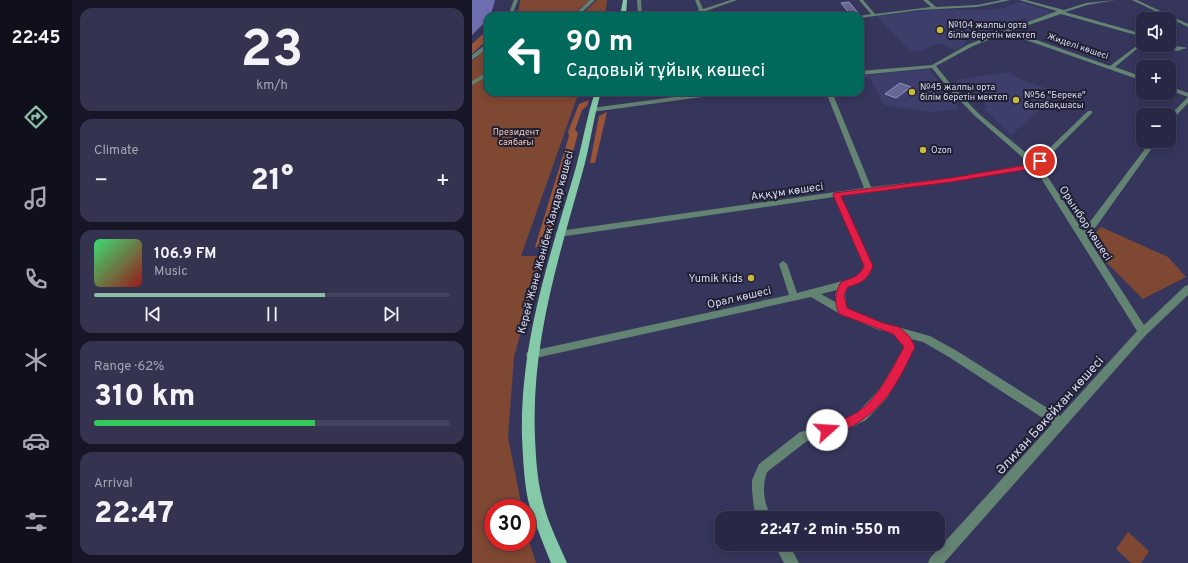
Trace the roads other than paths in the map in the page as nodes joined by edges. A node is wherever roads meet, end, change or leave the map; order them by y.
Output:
1 (516, 0) edge
2 (593, 0) edge
3 (625, 0) edge
4 (639, 0) edge
5 (697, 0) edge
6 (735, 0) edge
7 (861, 0) edge
8 (926, 0) edge
9 (1009, 0) edge
10 (1021, 0) edge
11 (1114, 0) edge
12 (1134, 0) edge
13 (935, 8) junction
14 (702, 11) joint
15 (512, 12) edge
16 (580, 12) edge
17 (624, 12) edge
18 (640, 12) edge
19 (1060, 12) junction
20 (873, 14) junction
21 (864, 16) edge
22 (1188, 26) edge
23 (1006, 31) junction
24 (1136, 34) edge
25 (1176, 46) edge
26 (484, 48) edge
27 (1136, 48) edge
28 (1176, 49) edge
29 (1186, 49) edge
30 (472, 58) edge
31 (933, 66) junction
32 (1111, 68) junction
33 (864, 73) edge
34 (484, 76) edge
35 (1136, 77) edge
36 (472, 83) edge
37 (1176, 91) edge
38 (1188, 95) edge
39 (597, 96) edge
40 (695, 96) edge
41 (831, 96) edge
42 (1188, 99) edge
43 (592, 110) junction
44 (1090, 112) dead end
45 (1176, 112) edge
46 (1149, 148) edge
47 (1036, 166) junction
48 (868, 190) junction
49 (837, 195) junction
50 (560, 234) junction
51 (1082, 237) junction
52 (783, 264) dead end
53 (844, 284) junction
54 (1188, 289) edge
55 (812, 293) junction
56 (794, 297) junction
57 (842, 311) junction
58 (896, 330) junction
59 (1143, 332) junction
60 (530, 355) junction
61 (1060, 423) junction
62 (762, 511) edge
63 (785, 551) edge
64 (559, 563) edge
65 (792, 563) edge
66 (935, 563) edge

1 - 15 street
2 - 16 street
3 - 17 main road
4 - 18 street
5 - 14 street
6 - 14 street
7 - 20 street
8 - 13 street
9 - 13 street
10 - 19 street
11 - 19 street, Жиделі көшесі
12 - 22 street
13 - 20 street
19 - 23 street, Жиделі көшесі
19 - 24 street
20 - 21 street
23 - 31 street, Жиделі көшесі
23 - 32 street, Жиделі көшесі
25 - 29 street
26 - 30 street
27 - 32 street
28 - 29 street
31 - 33 street
31 - 47 street, Орынбор көшесі
32 - 35 street, Жиделі көшесі
34 - 36 street
37 - 38 street
39 - 43 main road, Керей Және Жәнібек Хандар көшесі
40 - 43 street
41 - 48 street
42 - 45 street
43 - 50 main road, Керей Және Жәнібек Хандар көшесі
44 - 47 street
46 - 51 street
47 - 48 street, Аққұм көшесі
47 - 51 street, Орынбор көшесі
48 - 49 street, Аққұм көшесі
49 - 50 street, Аққұм көшесі
49 - 53 street, Орал көшесі
50 - 60 main road, Керей Және Жәнібек Хандар көшесі
51 - 59 street, Орынбор көшесі
52 - 56 street
53 - 55 street, Орал көшесі
53 - 57 street
54 - 59 street, Әлихан Бөкейхан көшесі
55 - 56 street, Орал көшесі
55 - 57 street
56 - 60 street, Орал көшесі
57 - 58 street
58 - 61 street
58 - 62 street
59 - 61 street, Әлихан Бөкейхан көшесі
60 - 64 main road, Керей Және Жәнібек Хандар көшесі
61 - 66 street, Әлихан Бөкейхан көшесі
63 - 65 street

